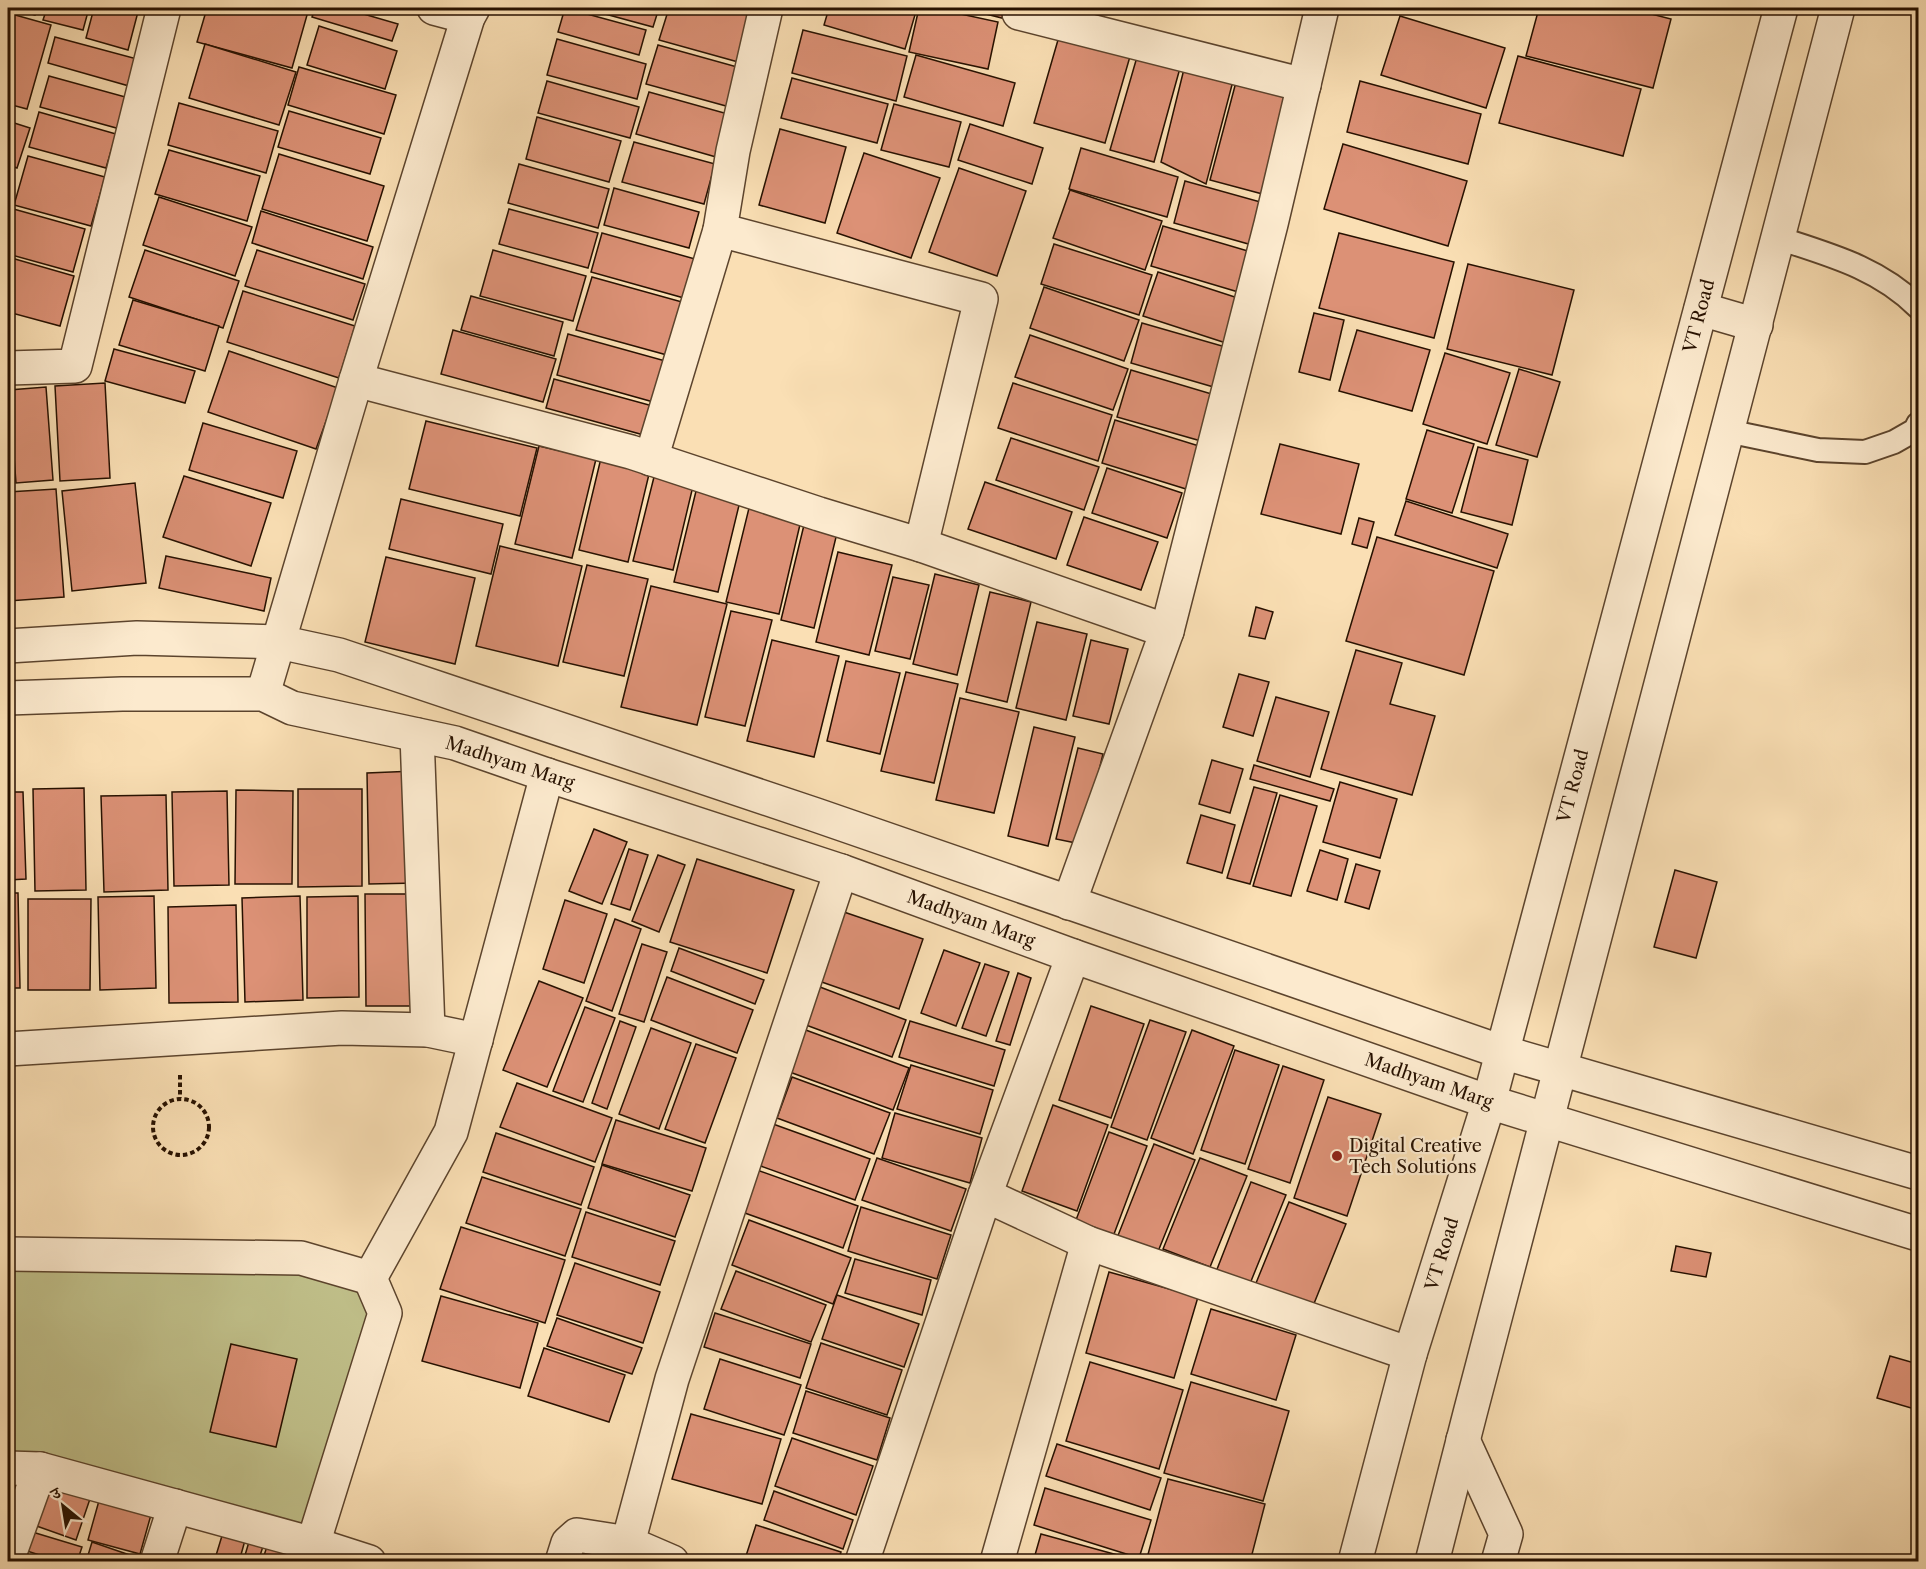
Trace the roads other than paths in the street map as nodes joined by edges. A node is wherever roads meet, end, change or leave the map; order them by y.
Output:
1 (164, 8) edge
2 (434, 8) edge
3 (766, 8) edge
4 (1020, 8) edge
5 (1322, 8) edge
6 (1780, 8) edge
7 (1838, 8) edge
8 (471, 12) edge
9 (1304, 85) junction
10 (720, 230) junction
11 (1778, 238) junction
12 (1918, 307) edge
13 (1701, 309) junction
14 (1756, 326) junction
15 (8, 368) edge
16 (356, 380) junction
17 (1918, 424) edge
18 (1727, 430) junction
19 (651, 459) junction
20 (921, 544) junction
21 (1167, 631) junction
22 (279, 642) junction
23 (8, 646) edge
24 (263, 694) junction
25 (8, 698) edge
26 (417, 735) junction
27 (548, 776) junction
28 (841, 871) junction
29 (1069, 903) junction
30 (1073, 956) junction
31 (428, 1030) junction
32 (476, 1040) junction
33 (8, 1049) edge
34 (1502, 1052) junction
35 (1560, 1068) junction
36 (1490, 1102) junction
37 (1545, 1120) junction
38 (1918, 1173) edge
39 (985, 1195) junction
40 (1918, 1234) edge
41 (1088, 1243) junction
42 (8, 1254) edge
43 (370, 1278) junction
44 (1410, 1354) junction
45 (1463, 1440) junction
46 (8, 1468) edge
47 (40, 1469) junction
48 (175, 1506) junction
49 (628, 1543) junction
50 (313, 1544) junction
51 (8, 1558) edge
52 (157, 1562) edge
53 (369, 1562) edge
54 (562, 1562) edge
55 (672, 1562) edge
56 (862, 1562) edge
57 (997, 1562) edge
58 (1355, 1562) edge
59 (1432, 1562) edge
60 (1498, 1562) edge

1 - 15 street
2 - 8 street
3 - 10 street
4 - 9 street
5 - 9 street
6 - 13 street, VT Road
7 - 11 street
8 - 16 street
9 - 21 street
10 - 19 street
10 - 20 street
11 - 12 lane
11 - 14 street
13 - 14 street
13 - 34 street, VT Road
14 - 18 street
16 - 19 street
16 - 22 street
17 - 18 lane
18 - 35 street
19 - 20 street
20 - 21 street
21 - 29 street
22 - 23 street
22 - 24 street
22 - 29 street
24 - 25 street, Madhyam Marg
24 - 26 street, Madhyam Marg
26 - 27 street, Madhyam Marg
26 - 31 street
27 - 28 street, Madhyam Marg
27 - 32 street
28 - 30 street, Madhyam Marg
28 - 49 street
29 - 34 street
30 - 36 street, Madhyam Marg
30 - 39 street
31 - 32 street
31 - 33 street
32 - 43 street
34 - 35 street
34 - 36 street, VT Road
35 - 37 street
35 - 38 street
36 - 37 street, Madhyam Marg
36 - 44 street, VT Road
37 - 40 street, Madhyam Marg
37 - 45 street
39 - 41 street
39 - 56 street
41 - 44 street
41 - 57 street
42 - 43 street
43 - 50 street
44 - 58 street, VT Road
45 - 59 street
45 - 60 street
46 - 47 street
47 - 48 street
47 - 51 street
48 - 50 street
48 - 52 street
49 - 54 street
49 - 55 street
50 - 53 street

